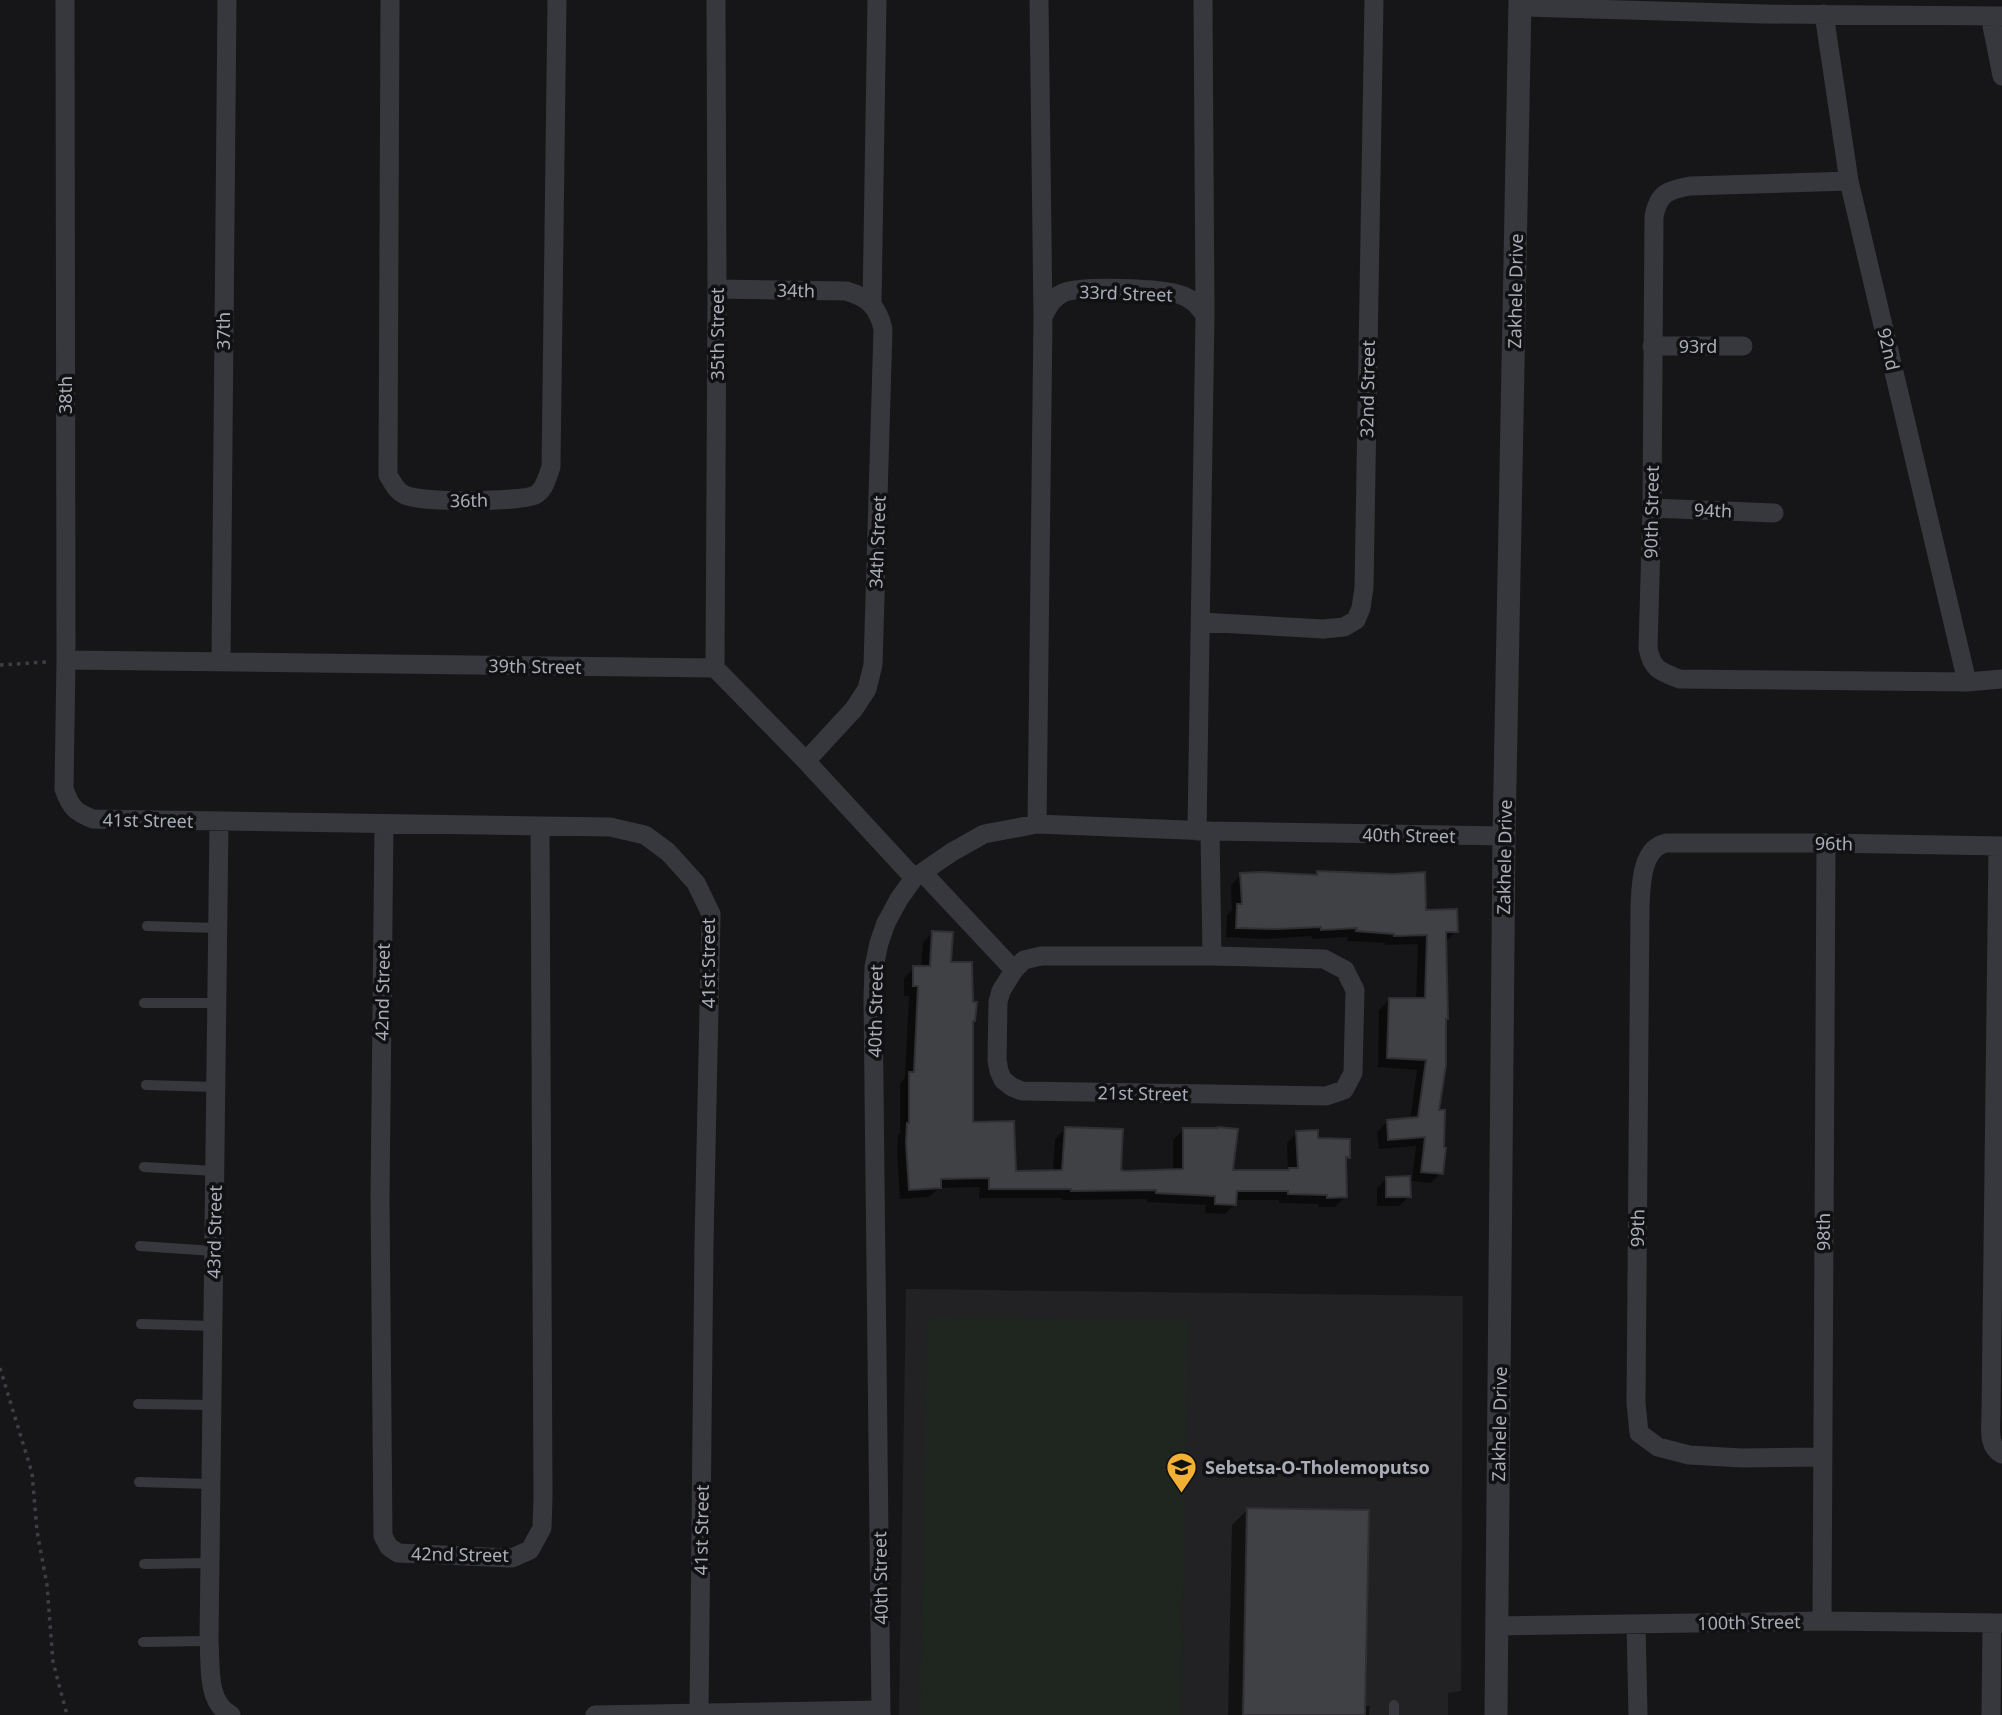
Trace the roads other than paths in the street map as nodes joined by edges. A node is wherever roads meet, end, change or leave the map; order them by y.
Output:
1 (65, 0) edge
2 (227, 0) edge
3 (390, 0) edge
4 (557, 0) edge
5 (716, 0) edge
6 (877, 0) edge
7 (1039, 0) edge
8 (1203, 0) edge
9 (1374, 0) edge
10 (1520, 4) edge
11 (1824, 14) junction
12 (1996, 16) edge
13 (2002, 76) edge
14 (1849, 181) junction
15 (717, 289) junction
16 (872, 303) junction
17 (1205, 315) junction
18 (1043, 317) junction
19 (1652, 346) junction
20 (1743, 346) dead end
21 (1652, 509) junction
22 (1774, 513) dead end
23 (1201, 622) junction
24 (66, 660) junction
25 (221, 662) junction
26 (715, 668) junction
27 (2002, 679) edge
28 (1966, 682) junction
29 (806, 761) junction
30 (64, 789) joint
31 (219, 822) junction
32 (384, 824) junction
33 (1037, 824) junction
34 (540, 826) junction
35 (1203, 831) junction
36 (1504, 836) junction
37 (1666, 843) joint
38 (1826, 843) junction
39 (2000, 846) edge
40 (918, 876) junction
41 (147, 926) dead end
42 (218, 928) junction
43 (1212, 956) junction
44 (1014, 970) junction
45 (144, 1003) dead end
46 (217, 1003) junction
47 (146, 1085) dead end
48 (216, 1087) junction
49 (144, 1167) dead end
50 (215, 1171) junction
51 (140, 1246) dead end
52 (214, 1251) junction
53 (141, 1324) dead end
54 (213, 1326) junction
55 (138, 1404) dead end
56 (212, 1405) junction
57 (2002, 1454) edge
58 (1822, 1457) junction
59 (139, 1482) dead end
60 (211, 1484) junction
61 (210, 1563) junction
62 (144, 1564) dead end
63 (1822, 1621) junction
64 (1997, 1623) edge
65 (1636, 1624) junction
66 (1497, 1626) junction
67 (143, 1642) dead end
68 (209, 1642) junction
69 (699, 1713) junction
70 (881, 1713) edge
71 (231, 1715) edge
72 (595, 1715) edge
73 (1496, 1715) edge
74 (1638, 1715) edge
75 (1991, 1715) edge

1 - 24 street, 38th
2 - 25 street, 37th
3 - 4 street, 36th
5 - 15 street, 35th Street
6 - 16 street, 34th Street
7 - 18 street
8 - 17 street
9 - 23 street, 32nd Street
10 - 11 street
10 - 36 street, Zakhele Drive
11 - 12 street
11 - 14 street, 92nd
12 - 13 street
14 - 19 street, 90th Street
14 - 28 street, 92nd
15 - 16 street, 34th
15 - 26 street, 35th Street
16 - 29 street, 34th Street
17 - 18 street, 33rd Street
17 - 23 street
18 - 33 street
19 - 20 street, 93rd
19 - 21 street, 90th Street
21 - 22 street, 94th
21 - 28 street, 90th Street
23 - 35 street
24 - 25 street, 39th Street
24 - 30 street, 38th
25 - 26 street, 39th Street
26 - 29 street
27 - 28 street, 90th Street
29 - 40 street
30 - 31 street, 41st Street
31 - 32 street, 41st Street
31 - 42 street, 43rd Street
32 - 34 street, 41st Street
32 - 34 street, 42nd Street
33 - 35 street, 40th Street
33 - 40 street, 40th Street
34 - 69 street, 41st Street
35 - 36 street, 40th Street
35 - 43 street
36 - 66 street, Zakhele Drive
37 - 38 street, 96th
37 - 58 street, 99th
38 - 39 street, 96th
38 - 58 street, 98th
39 - 57 street
40 - 44 street
40 - 70 street, 40th Street
41 - 42 lane
42 - 46 street, 43rd Street
43 - 44 street, 21st Street
43 - 44 street, 21st Street
45 - 46 lane
46 - 48 street, 43rd Street
47 - 48 lane
48 - 50 street, 43rd Street
49 - 50 lane
50 - 52 street, 43rd Street
51 - 52 lane
52 - 54 street, 43rd Street
53 - 54 lane
54 - 56 street, 43rd Street
55 - 56 lane
56 - 60 street, 43rd Street
58 - 63 street, 98th
59 - 60 lane
60 - 61 street, 43rd Street
61 - 62 lane
61 - 68 street, 43rd Street
63 - 64 street, 100th Street
63 - 65 street, 100th Street
64 - 75 street
65 - 66 street, 100th Street
65 - 74 street
66 - 73 street, Zakhele Drive
67 - 68 lane
68 - 71 street, 43rd Street
69 - 70 street
69 - 72 street

